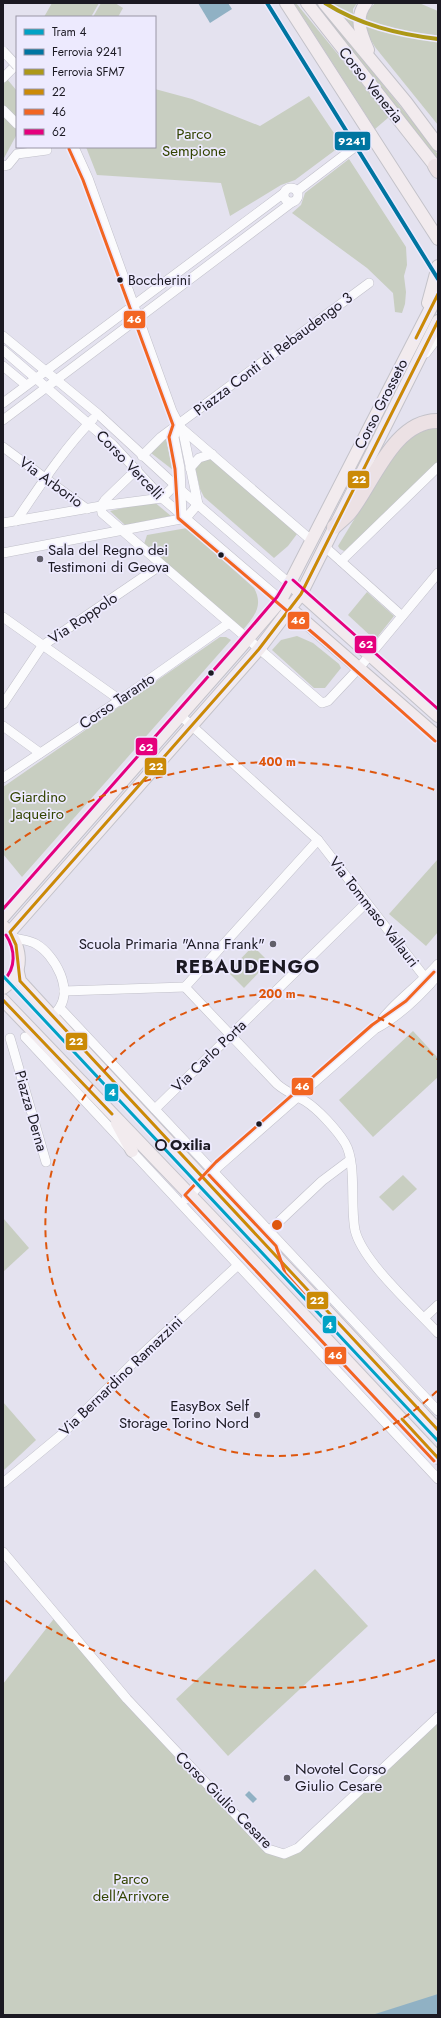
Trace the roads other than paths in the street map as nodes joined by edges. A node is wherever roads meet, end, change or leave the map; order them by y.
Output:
1 (286, 3) edge
2 (307, 3) edge
3 (324, 3) edge
4 (366, 3) edge
5 (3, 51) edge
6 (373, 62) junction
7 (16, 64) edge
8 (16, 66) edge
9 (3, 78) edge
10 (3, 110) edge
11 (16, 123) edge
12 (372, 134) junction
13 (438, 145) edge
14 (46, 148) edge
15 (74, 148) edge
16 (3, 166) edge
17 (437, 168) edge
18 (297, 191) junction
19 (284, 193) junction
20 (291, 203) junction
21 (438, 239) edge
22 (438, 266) edge
23 (369, 283) dead end
24 (438, 294) edge
25 (133, 305) junction
26 (138, 318) junction
27 (438, 321) edge
28 (420, 330) junction
29 (3, 336) edge
30 (438, 337) edge
31 (3, 350) edge
32 (3, 366) edge
33 (414, 368) junction
34 (44, 371) junction
35 (36, 378) junction
36 (58, 380) junction
37 (26, 385) junction
38 (48, 388) junction
39 (3, 403) edge
40 (98, 414) junction
41 (3, 420) edge
42 (438, 421) edge
43 (89, 423) junction
44 (178, 425) junction
45 (3, 447) edge
46 (212, 454) junction
47 (142, 456) junction
48 (438, 467) edge
49 (190, 468) junction
50 (137, 469) junction
51 (45, 478) junction
52 (179, 488) junction
53 (162, 498) junction
54 (198, 504) junction
55 (85, 508) junction
56 (102, 509) junction
57 (184, 517) junction
58 (16, 521) junction
59 (3, 523) edge
60 (334, 527) junction
61 (123, 531) junction
62 (311, 540) junction
63 (324, 546) junction
64 (3, 553) edge
65 (341, 561) junction
66 (161, 565) junction
67 (438, 573) edge
68 (290, 584) junction
69 (301, 594) junction
70 (281, 600) junction
71 (291, 609) junction
72 (402, 616) junction
73 (3, 617) edge
74 (229, 623) junction
75 (248, 640) junction
76 (42, 646) junction
77 (259, 650) junction
78 (369, 655) junction
79 (359, 668) junction
80 (120, 700) junction
81 (3, 704) edge
82 (181, 716) junction
83 (438, 716) edge
84 (3, 726) edge
85 (192, 726) junction
86 (438, 737) edge
87 (40, 753) junction
88 (3, 778) edge
89 (318, 840) junction
90 (366, 903) junction
91 (3, 917) edge
92 (9, 932) edge
93 (438, 964) edge
94 (17, 968) junction
95 (438, 975) edge
96 (428, 981) junction
97 (184, 987) junction
98 (3, 988) edge
99 (64, 991) junction
100 (3, 1000) edge
101 (60, 1008) junction
102 (52, 1017) junction
103 (30, 1035) junction
104 (231, 1035) junction
105 (6, 1037) edge
106 (50, 1049) junction
107 (56, 1071) junction
108 (298, 1098) junction
109 (155, 1109) junction
110 (115, 1117) junction
111 (132, 1151) junction
112 (350, 1160) junction
113 (46, 1162) dead end
114 (209, 1176) junction
115 (185, 1200) junction
116 (269, 1231) junction
117 (280, 1243) junction
118 (237, 1266) junction
119 (289, 1270) junction
120 (438, 1305) edge
121 (424, 1318) junction
122 (438, 1333) edge
123 (438, 1411) edge
124 (438, 1430) edge
125 (438, 1458) edge
126 (438, 1478) edge
127 (3, 1483) edge
128 (3, 1552) edge
129 (438, 1717) edge

1 - 12 main road
2 - 17 main road, Corso Venezia
3 - 6 main road, Corso Venezia
4 - 6 main road
5 - 7 street, bridge
6 - 13 main road, Corso Venezia
8 - 9 street
10 - 11 street
12 - 18 street
12 - 21 main road
14 - 16 street
15 - 25 street
18 - 19 street
18 - 20 street
19 - 20 street
19 - 25 street
20 - 26 street
22 - 28 main road
23 - 44 street, Piazza Conti di Rebaudengo 3
24 - 28 main road, Corso Grosseto
25 - 26 street
25 - 34 street
26 - 36 street
26 - 44 street
27 - 33 main road, Corso Grosseto
28 - 62 main road, Corso Grosseto
29 - 34 street, Corso Vercelli
30 - 33 street, Corso Grosseto
31 - 35 street, Corso Vercelli
32 - 37 street
33 - 60 main road, Corso Grosseto
34 - 35 street
34 - 36 street, Corso Vercelli
35 - 37 street
35 - 38 street, Corso Vercelli
36 - 38 street
36 - 40 street, Corso Vercelli
37 - 39 street
38 - 41 street
38 - 43 street, Corso Vercelli
40 - 43 street
40 - 47 street, Corso Vercelli
42 - 60 highway
43 - 50 street, Corso Vercelli
43 - 51 street
44 - 46 street
44 - 47 street, Piazza Conti di Rebaudengo 3
44 - 49 street
44 - 52 street
45 - 51 street, Via Arborio
46 - 49 street
46 - 62 street
47 - 52 street, Corso Vercelli
48 - 65 street
49 - 54 street
50 - 53 street, Corso Vercelli
50 - 56 street
51 - 55 street, Via Arborio
51 - 58 street
52 - 53 street
52 - 54 street, Corso Vercelli
52 - 57 street
53 - 56 street
53 - 57 street, Corso Vercelli
54 - 57 street
54 - 68 street, Corso Vercelli
55 - 56 street
55 - 58 street
56 - 61 street
57 - 61 street
57 - 70 street, Corso Vercelli
58 - 59 street
60 - 63 main road, Corso Grosseto
61 - 64 street
61 - 66 street
62 - 68 main road, Corso Grosseto
63 - 65 street
63 - 69 main road, Corso Grosseto
65 - 72 street
66 - 74 street
66 - 76 street, Via Roppolo
67 - 72 street
68 - 69 main road, Corso Vercelli
68 - 70 main road, Corso Grosseto
69 - 71 main road, Corso Grosseto
69 - 78 main road, Corso Vercelli
70 - 71 main road, Corso Vercelli
70 - 75 main road, Corso Grosseto
71 - 77 main road, Corso Grosseto
71 - 79 main road, Corso Vercelli
72 - 78 street
73 - 76 street
74 - 75 street
74 - 80 street, Corso Taranto
75 - 77 street
75 - 82 main road, Corso Grosseto
76 - 80 street
76 - 81 street, Via Roppolo
77 - 79 street
77 - 85 main road, Corso Grosseto
78 - 79 street
78 - 83 main road, Corso Vercelli
79 - 86 main road, Corso Vercelli
80 - 87 street, Corso Taranto
82 - 85 street, Via Tommaso Vallauri
82 - 91 main road, Corso Grosseto
84 - 87 street
85 - 89 street, Via Tommaso Vallauri
85 - 92 main road, Corso Grosseto
87 - 88 street, Corso Taranto
89 - 90 street, Via Tommaso Vallauri
89 - 97 street
90 - 96 street, Via Tommaso Vallauri
90 - 104 street, Via Carlo Porta
92 - 94 main road
92 - 99 street
93 - 96 street
94 - 98 main road
94 - 102 main road
95 - 96 street
96 - 108 street
97 - 99 street
97 - 104 street
99 - 101 street
100 - 103 main road
101 - 102 street
101 - 109 street
102 - 114 main road
103 - 105 street, Piazza Derna
103 - 106 main road
103 - 107 street
104 - 108 street
104 - 109 street, Via Carlo Porta
105 - 113 street, Piazza Derna
106 - 107 street
106 - 110 main road
107 - 111 street
108 - 112 street
108 - 114 street
109 - 114 street
110 - 111 main road
110 - 115 main road
111 - 115 street
112 - 116 street
112 - 121 street
114 - 115 street
114 - 116 street
114 - 119 main road
115 - 118 street
115 - 125 main road
116 - 117 street
117 - 119 street
117 - 123 street
118 - 126 street
118 - 127 street, Via Bernardino Ramazzini
119 - 124 main road
120 - 121 street
121 - 122 street
128 - 129 street, Corso Giulio Cesare

